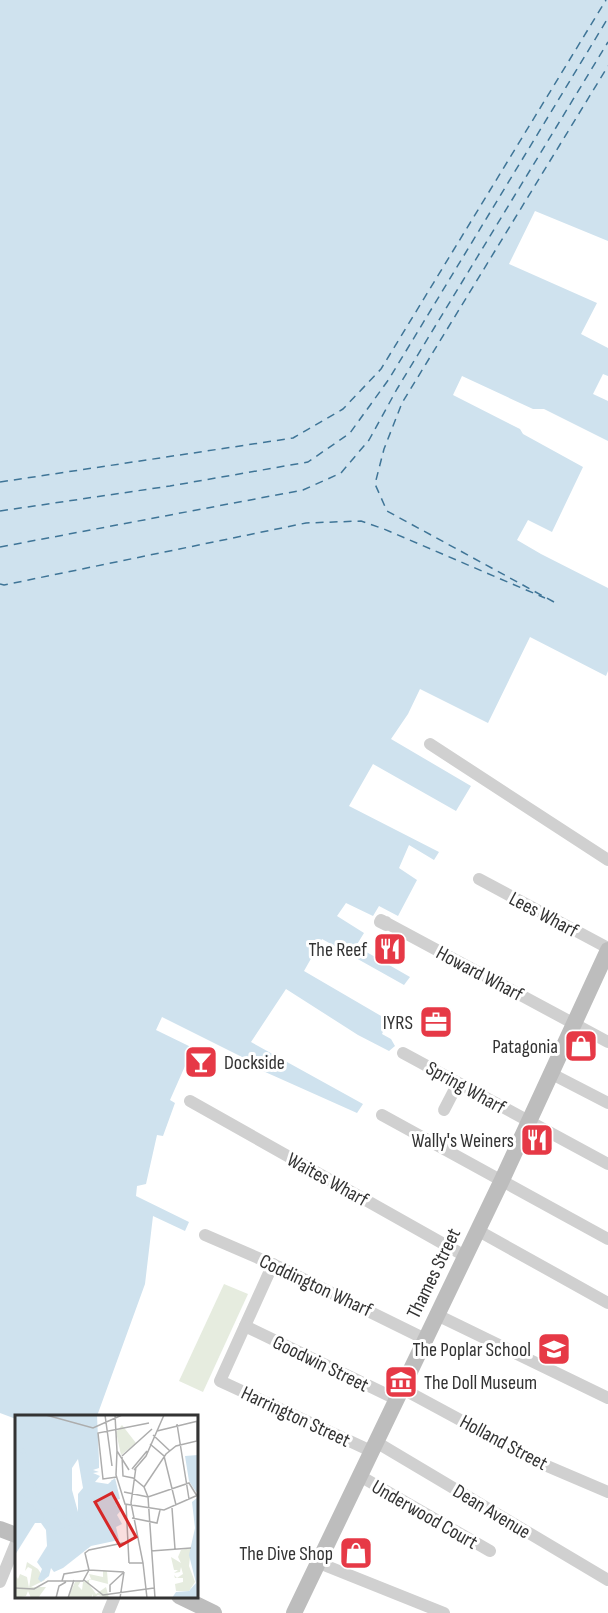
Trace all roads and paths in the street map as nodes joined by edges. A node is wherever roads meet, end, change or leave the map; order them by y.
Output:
1 (430, 744) dead end
2 (608, 860) edge
3 (479, 879) dead end
4 (386, 922) dead end
5 (608, 949) edge
6 (574, 1024) junction
7 (608, 1042) edge
8 (403, 1053) dead end
9 (550, 1073) junction
10 (458, 1083) junction
11 (190, 1101) dead end
12 (608, 1103) edge
13 (444, 1110) dead end
14 (382, 1114) dead end
15 (528, 1122) junction
16 (608, 1164) edge
17 (502, 1180) junction
18 (477, 1230) junction
19 (205, 1235) dead end
20 (608, 1239) edge
21 (465, 1256) junction
22 (273, 1264) junction
23 (608, 1303) edge
24 (437, 1315) junction
25 (245, 1326) junction
26 (425, 1339) junction
27 (399, 1394) junction
28 (608, 1398) edge
29 (374, 1447) junction
30 (360, 1476) junction
31 (608, 1492) edge
32 (0, 1529) edge
33 (15, 1535) edge
34 (15, 1545) edge
35 (490, 1551) dead end
36 (319, 1563) junction
37 (608, 1580) edge
38 (0, 1582) edge
39 (114, 1598) edge
40 (183, 1598) edge
41 (296, 1607) edge
42 (438, 1612) edge
43 (108, 1613) edge
44 (214, 1613) edge
45 (280, 1613) edge

1 - 2 street
3 - 5 street, Lees Wharf
4 - 6 street, Howard Wharf
5 - 6 main road, Thames Street
6 - 7 street, Howard Wharf
6 - 9 main road, Thames Street
8 - 10 street, Spring Wharf
9 - 12 street
9 - 15 main road, Thames Street
10 - 13 street
10 - 15 street, Spring Wharf
11 - 21 street, Waites Wharf
14 - 17 street
15 - 16 street, Spring Wharf
15 - 17 main road, Thames Street
17 - 18 main road, Thames Street
17 - 20 street
18 - 21 main road, Thames Street
18 - 23 street
19 - 22 street, Coddington Wharf
21 - 24 main road, Thames Street
22 - 25 street
22 - 26 street, Coddington Wharf
24 - 26 main road, Thames Street
24 - 28 street
25 - 27 street, Goodwin Street
25 - 29 street, Harrington Street
26 - 27 main road, Thames Street
27 - 29 main road, Thames Street
27 - 31 street, Holland Street
29 - 30 main road, Thames Street
29 - 37 street, Dean Avenue
30 - 35 street, Underwood Court
30 - 36 main road, Thames Street
32 - 33 main road
34 - 38 street
36 - 41 main road, Thames Street
36 - 42 street
39 - 43 street
40 - 44 main road
41 - 45 main road

